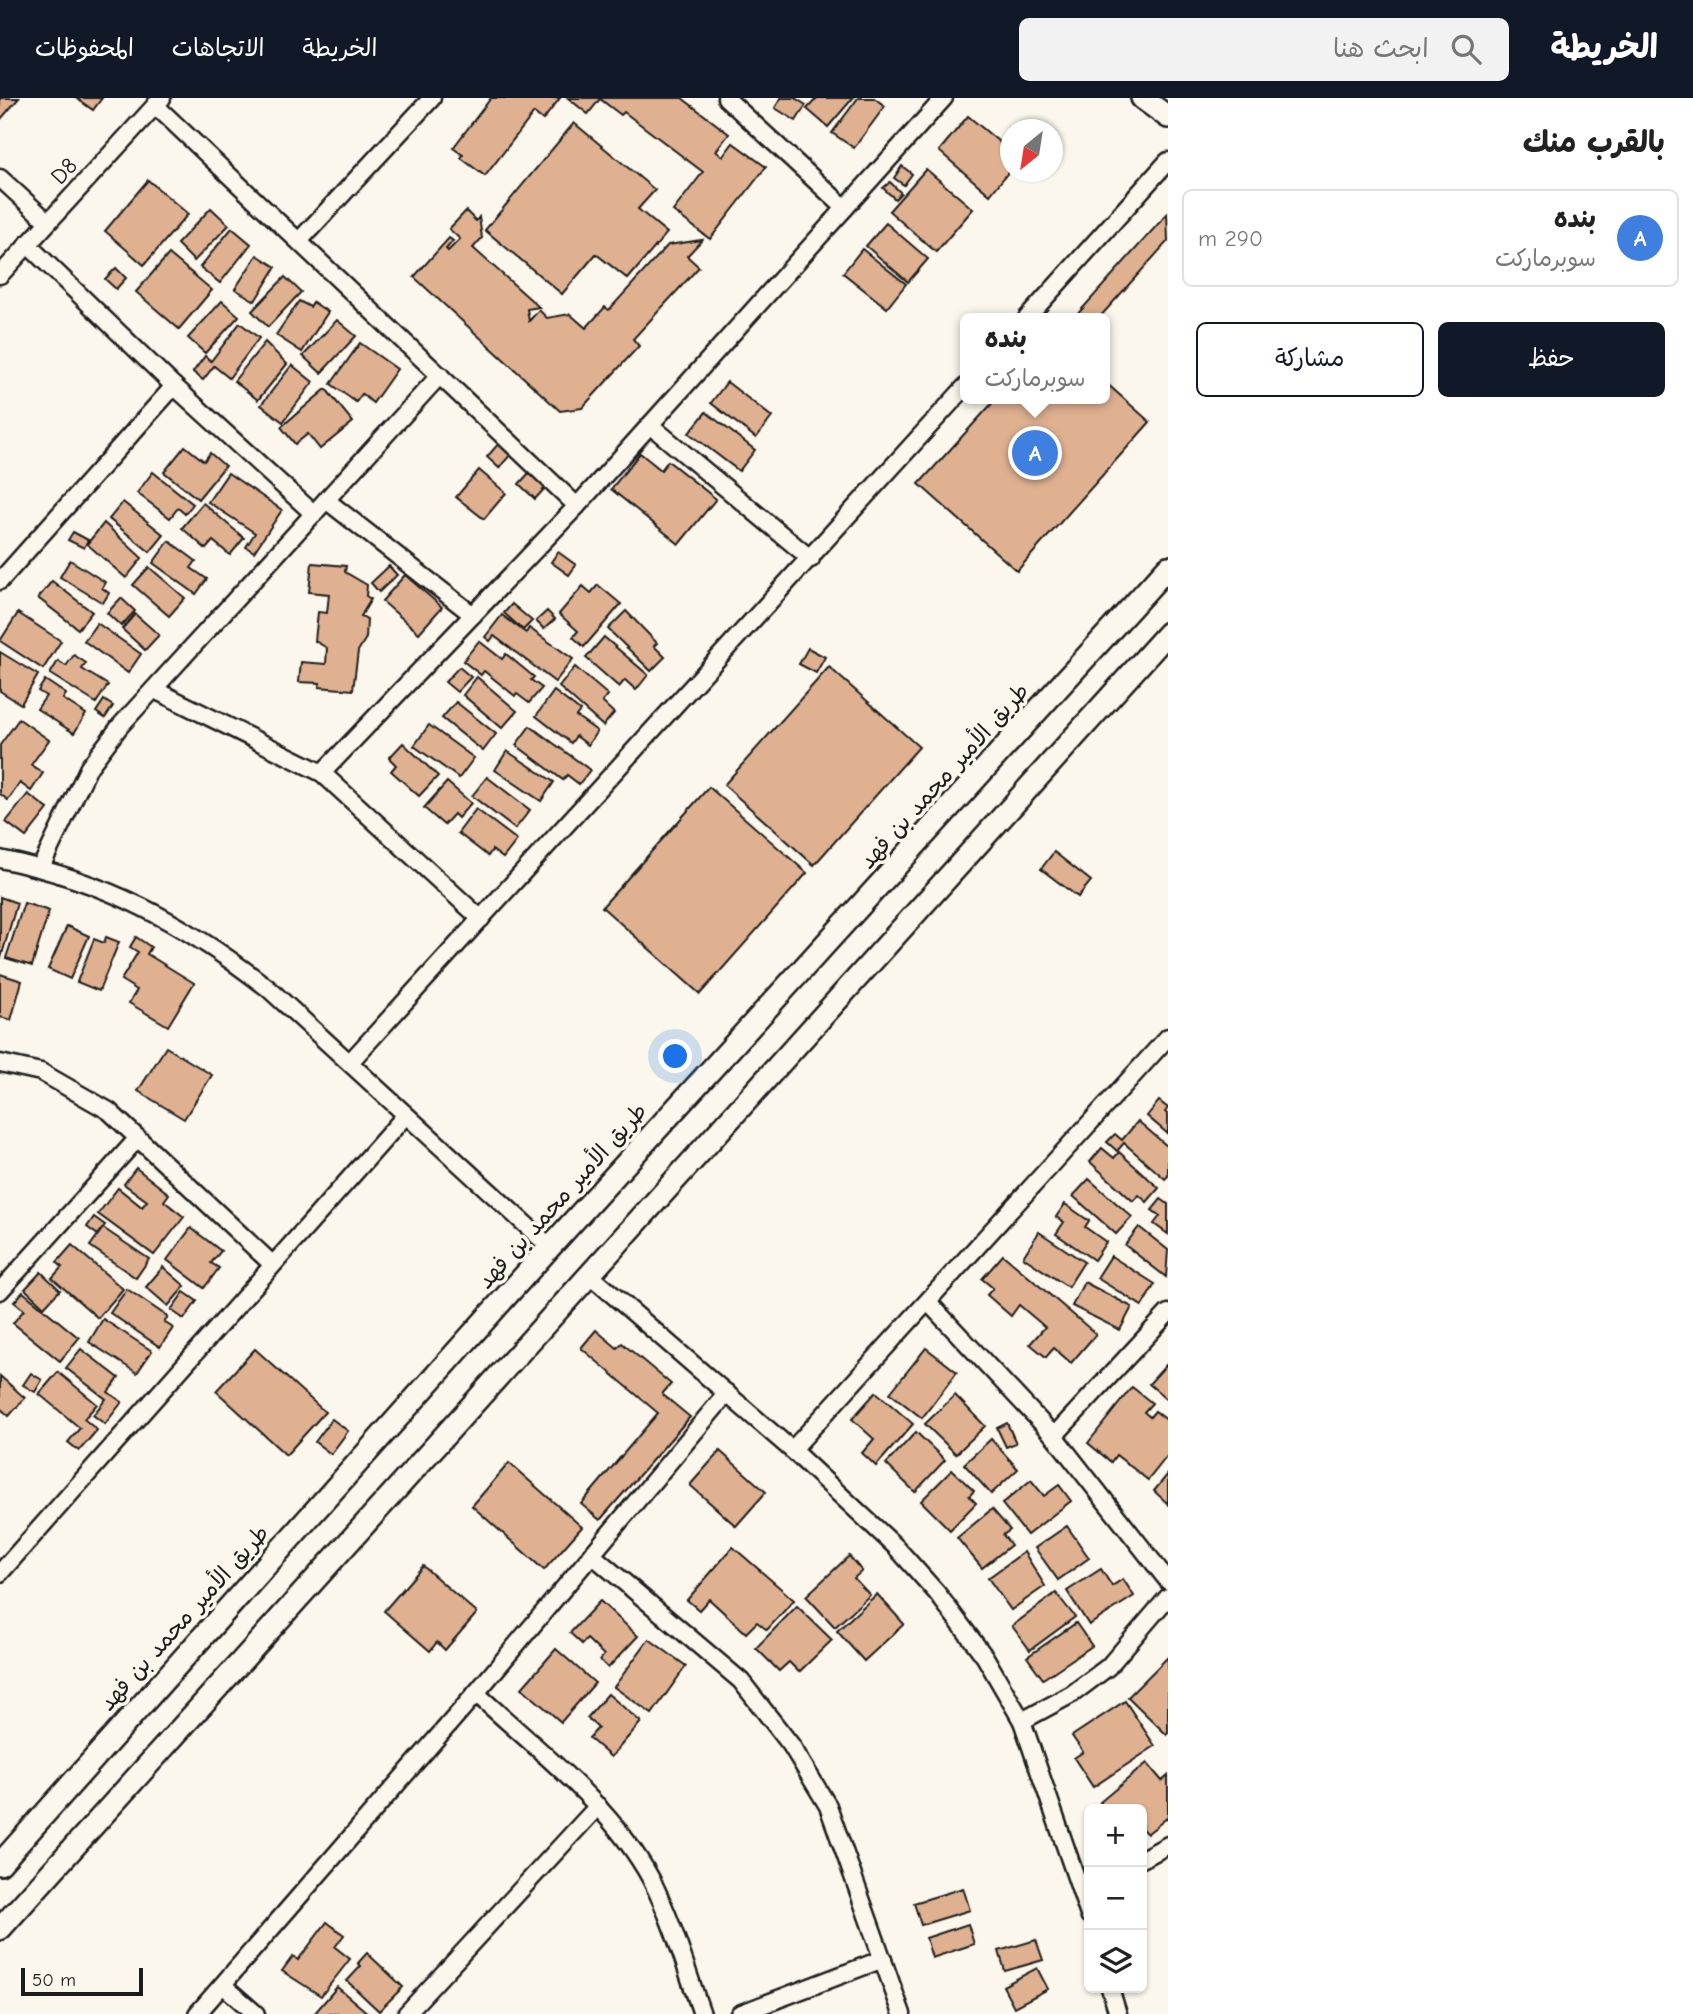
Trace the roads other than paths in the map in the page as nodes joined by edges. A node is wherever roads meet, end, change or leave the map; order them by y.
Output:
1 (432, 98) edge
2 (726, 98) edge
3 (944, 98) edge
4 (1142, 98) edge
5 (158, 102) edge
6 (1168, 117) edge
7 (1168, 161) edge
8 (0, 178) edge
9 (845, 208) junction
10 (48, 222) junction
11 (299, 240) junction
12 (27, 244) junction
13 (0, 275) edge
14 (1031, 313) edge
15 (440, 375) junction
16 (174, 386) junction
17 (960, 393) edge
18 (650, 425) junction
19 (326, 500) junction
20 (577, 506) junction
21 (314, 514) junction
22 (811, 558) junction
23 (1168, 567) edge
24 (0, 581) edge
25 (472, 615) junction
26 (1168, 633) edge
27 (155, 690) junction
28 (322, 773) junction
29 (0, 859) edge
30 (41, 867) junction
31 (481, 919) junction
32 (1168, 1037) edge
33 (350, 1062) junction
34 (0, 1063) edge
35 (405, 1115) junction
36 (138, 1138) junction
37 (550, 1247) junction
38 (272, 1264) junction
39 (591, 1276) junction
40 (0, 1291) edge
41 (929, 1303) junction
42 (1168, 1313) edge
43 (727, 1393) junction
44 (1054, 1437) junction
45 (792, 1450) junction
46 (591, 1554) junction
47 (0, 1573) edge
48 (1168, 1581) edge
49 (1168, 1597) edge
50 (476, 1693) junction
51 (1022, 1721) junction
52 (598, 1807) junction
53 (1168, 1845) edge
54 (1147, 1856) edge
55 (0, 1864) edge
56 (1084, 1883) edge
57 (0, 1929) edge
58 (883, 1959) junction
59 (224, 1986) junction
60 (1112, 1993) edge
61 (197, 2014) edge
62 (256, 2014) edge
63 (406, 2014) edge
64 (702, 2014) edge
65 (739, 2014) edge
66 (902, 2014) edge
67 (1118, 2014) edge

1 - 11 street
2 - 9 street
3 - 9 street
4 - 6 street
5 - 10 street, D8
5 - 11 street
7 - 14 street
8 - 10 street
9 - 18 street
10 - 12 street, D8
11 - 15 street
12 - 13 street, D8
12 - 16 street
15 - 19 street
15 - 20 street
16 - 21 street
16 - 24 street
17 - 22 street
18 - 20 street
18 - 22 street
19 - 21 street
19 - 25 street
20 - 25 street
21 - 27 street
22 - 31 street
23 - 37 street, طريق الأمير محمد بن فهد
25 - 28 street
26 - 39 street
27 - 28 street
27 - 30 street
28 - 31 street
29 - 30 street
30 - 33 street
31 - 33 street
32 - 41 street
33 - 35 street
34 - 36 street
35 - 37 street
35 - 38 street
36 - 38 street
36 - 40 street
37 - 55 street, طريق الأمير محمد بن فهد
38 - 47 street
39 - 43 street
39 - 57 street
41 - 44 street
41 - 45 street
42 - 44 street
43 - 45 street
43 - 46 street
44 - 48 street
45 - 51 street
46 - 50 street
46 - 58 street
49 - 51 street
50 - 52 street
50 - 59 street
51 - 56 street
52 - 63 street
52 - 64 street
53 - 54 street
58 - 65 street
58 - 66 street
59 - 61 street
59 - 62 street
60 - 67 street

